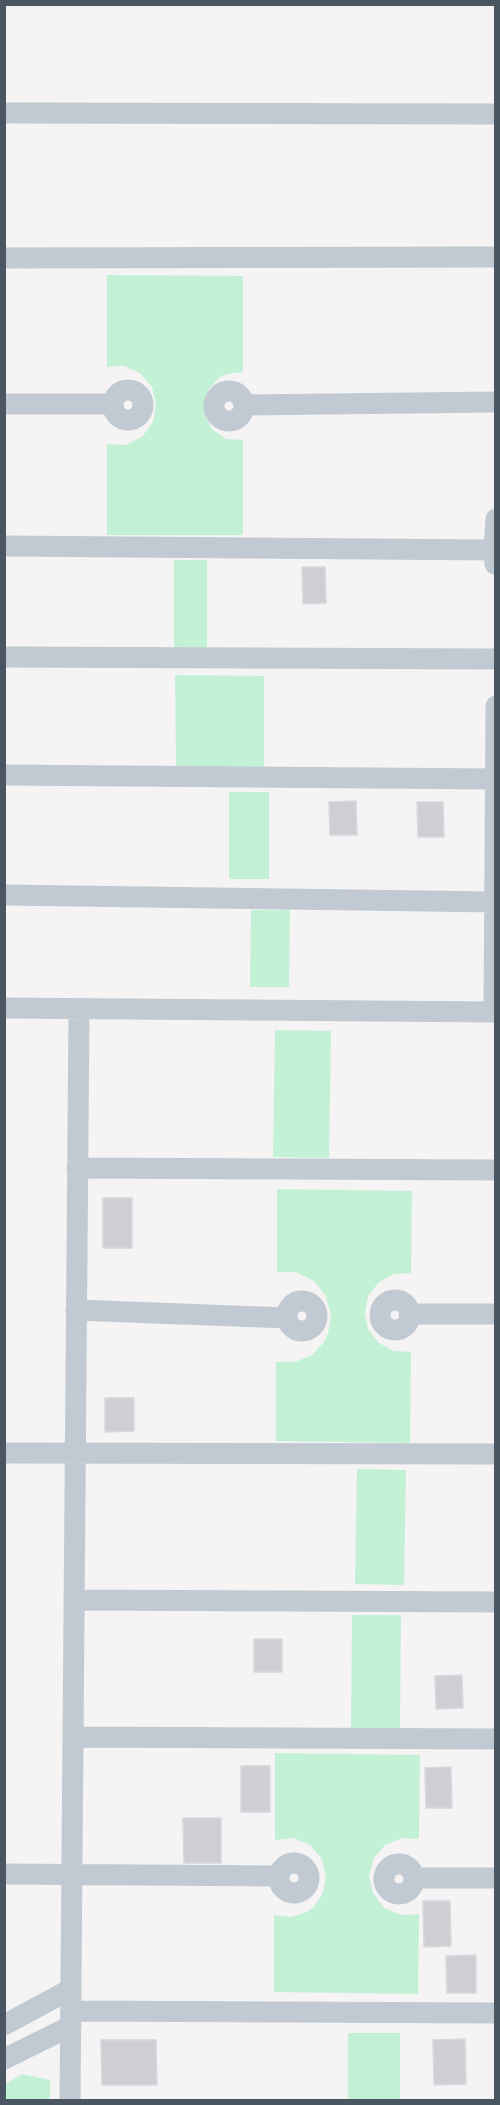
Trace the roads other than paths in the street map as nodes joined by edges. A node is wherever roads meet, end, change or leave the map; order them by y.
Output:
1 (4, 112) edge
2 (495, 114) edge
3 (495, 257) edge
4 (4, 258) edge
5 (495, 402) edge
6 (4, 404) edge
7 (113, 404) dead end
8 (244, 405) dead end
9 (495, 519) edge
10 (4, 546) edge
11 (495, 557) edge
12 (4, 657) edge
13 (495, 659) edge
14 (495, 706) edge
15 (4, 775) edge
16 (494, 779) junction
17 (4, 895) edge
18 (495, 902) edge
19 (4, 1008) edge
20 (79, 1010) junction
21 (495, 1012) edge
22 (77, 1168) junction
23 (495, 1170) edge
24 (76, 1310) junction
25 (410, 1314) dead end
26 (495, 1314) edge
27 (287, 1318) dead end
28 (75, 1452) junction
29 (4, 1453) edge
30 (495, 1454) edge
31 (74, 1600) junction
32 (495, 1602) edge
33 (73, 1737) junction
34 (495, 1739) edge
35 (4, 1874) edge
36 (72, 1875) junction
37 (279, 1876) dead end
38 (414, 1878) dead end
39 (495, 1878) edge
40 (71, 1989) junction
41 (495, 2013) edge
42 (71, 2018) junction
43 (4, 2025) edge
44 (4, 2059) edge
45 (70, 2100) edge

1 - 2 street
3 - 4 street
5 - 8 street
6 - 7 street
9 - 11 street
10 - 11 street
12 - 13 street
14 - 16 street
15 - 16 street
16 - 18 street
17 - 18 street
18 - 21 street
19 - 20 street
20 - 21 street
20 - 22 street
22 - 23 street
22 - 24 street
24 - 27 street
24 - 28 street
25 - 26 street
28 - 29 street
28 - 30 street
28 - 31 street
31 - 32 street
31 - 33 street
33 - 34 street
33 - 36 street
35 - 36 street
36 - 37 street
36 - 40 street
38 - 39 street
40 - 42 street
40 - 43 street
41 - 42 street
42 - 44 street
42 - 45 street

